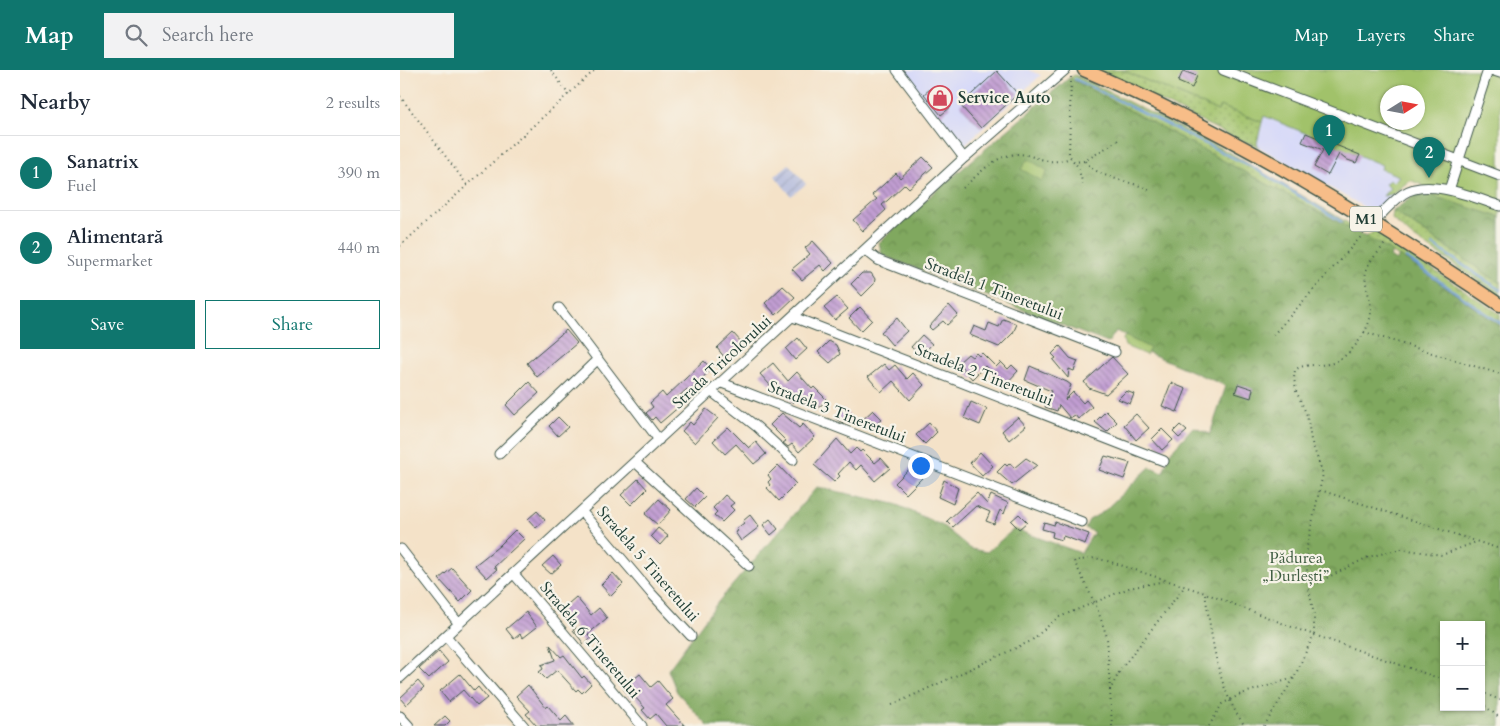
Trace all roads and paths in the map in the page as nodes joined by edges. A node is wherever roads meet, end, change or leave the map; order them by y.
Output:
1 (551, 70) edge
2 (595, 70) edge
3 (897, 70) edge
4 (1065, 70) edge
5 (1071, 70) edge
6 (1224, 70) edge
7 (1490, 70) edge
8 (1091, 71) edge
9 (1500, 73) edge
10 (569, 95) junction
11 (400, 96) edge
12 (1120, 139) dead end
13 (964, 158) junction
14 (1071, 158) junction
15 (1458, 158) junction
16 (1085, 161) junction
17 (1073, 162) junction
18 (1500, 176) edge
19 (468, 187) junction
20 (963, 188) dead end
21 (1084, 188) dead end
22 (1450, 190) junction
23 (1151, 191) dead end
24 (1500, 206) edge
25 (1373, 223) junction
26 (1385, 242) dead end
27 (400, 246) edge
28 (865, 250) junction
29 (1500, 306) edge
30 (559, 308) dead end
31 (793, 317) junction
32 (1364, 332) junction
33 (1273, 335) dead end
34 (1115, 352) dead end
35 (598, 360) junction
36 (1500, 374) edge
37 (722, 383) junction
38 (712, 392) junction
39 (659, 440) junction
40 (499, 454) dead end
41 (793, 460) dead end
42 (1164, 461) dead end
43 (635, 462) junction
44 (1320, 490) junction
45 (582, 512) junction
46 (1082, 522) dead end
47 (1476, 542) junction
48 (1500, 548) edge
49 (402, 549) dead end
50 (749, 566) dead end
51 (514, 574) junction
52 (1167, 580) junction
53 (1185, 586) junction
54 (1309, 586) junction
55 (1205, 593) junction
56 (1094, 602) junction
57 (459, 624) junction
58 (1314, 634) junction
59 (446, 636) junction
60 (691, 636) dead end
61 (400, 678) edge
62 (1294, 678) junction
63 (1440, 679) edge
64 (1110, 690) junction
65 (1485, 694) edge
66 (1229, 700) junction
67 (1500, 700) edge
68 (892, 705) dead end
69 (1485, 707) edge
70 (400, 716) edge
71 (1500, 718) edge
72 (409, 726) edge
73 (524, 726) edge
74 (642, 726) edge
75 (1112, 726) edge
76 (1209, 726) edge
77 (1245, 726) edge
78 (1264, 726) edge

1 - 10 path
2 - 10 path
3 - 13 street
4 - 13 street, Strada Tricolorului
5 - 14 path
6 - 15 street
7 - 9 street
7 - 15 street
8 - 25 highway, M1
10 - 19 path
11 - 19 path
12 - 16 path
13 - 28 street, Strada Tricolorului
14 - 17 path
14 - 20 path
15 - 18 street
15 - 22 street
16 - 17 path
16 - 23 path
17 - 21 path
19 - 27 path
22 - 24 street
22 - 25 street
25 - 29 highway, M1
25 - 33 path
26 - 32 path
28 - 31 street, Strada Tricolorului
28 - 34 street, Stradela 1 Tineretului
30 - 35 street
31 - 37 street, Strada Tricolorului
31 - 42 street, Stradela 2 Tineretului
32 - 36 path
32 - 44 path
35 - 39 street
35 - 40 street
37 - 38 street, Strada Tricolorului
37 - 46 street, Stradela 3 Tineretului
38 - 39 street, Strada Tricolorului
38 - 41 street
39 - 43 street, Strada Tricolorului
43 - 45 street, Strada Tricolorului
43 - 50 street
44 - 47 path
44 - 54 path
45 - 51 street, Strada Tricolorului
45 - 60 street, Stradela 5 Tineretului
47 - 48 path
47 - 54 path
49 - 57 street
51 - 57 street, Strada Tricolorului
51 - 74 street, Stradela 6 Tineretului
52 - 53 path
52 - 56 path
52 - 56 path
53 - 55 path
53 - 64 path
54 - 58 path
55 - 58 path
55 - 66 path
56 - 64 path
56 - 68 path
57 - 59 street, Strada Tricolorului
58 - 62 path
58 - 63 path
59 - 61 street, Strada Tricolorului
59 - 73 street
62 - 66 path
62 - 78 path
64 - 75 path
65 - 67 path
66 - 76 path
66 - 77 path
69 - 71 path
70 - 72 street

